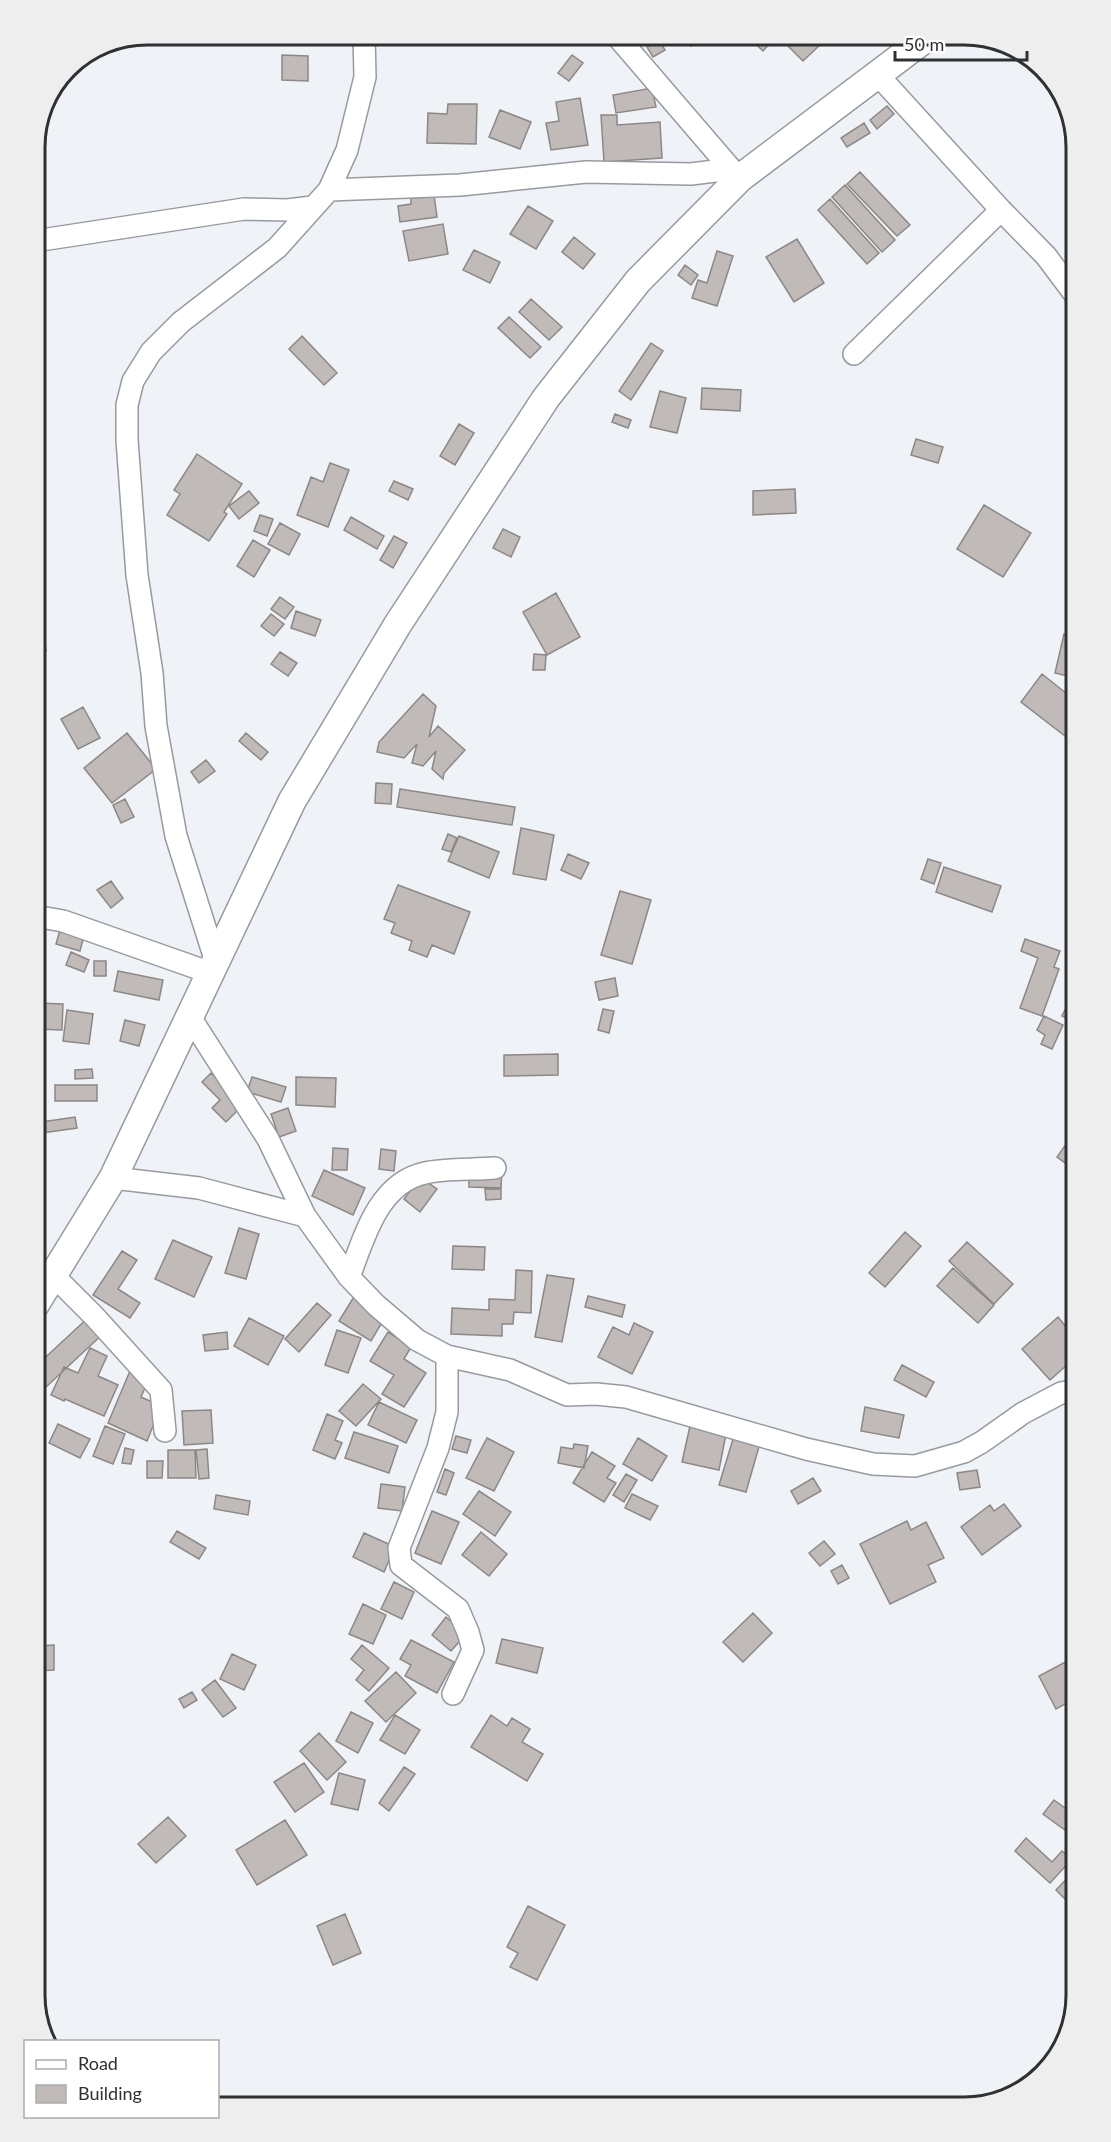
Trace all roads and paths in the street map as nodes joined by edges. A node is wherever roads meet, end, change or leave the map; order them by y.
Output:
1 (364, 45) edge
2 (625, 45) edge
3 (916, 45) edge
4 (877, 74) junction
5 (736, 174) junction
6 (329, 190) junction
7 (312, 207) junction
8 (1001, 210) junction
9 (45, 239) edge
10 (1066, 282) edge
11 (854, 354) dead end
12 (45, 918) edge
13 (213, 968) junction
14 (190, 1017) junction
15 (495, 1168) dead end
16 (114, 1178) junction
17 (305, 1216) junction
18 (54, 1276) junction
19 (349, 1277) junction
20 (45, 1290) edge
21 (447, 1356) junction
22 (1066, 1392) edge
23 (165, 1431) dead end
24 (453, 1694) dead end

1 - 6 street
2 - 5 street
3 - 4 main road
4 - 5 main road
4 - 8 street
5 - 6 street
5 - 13 main road
6 - 7 street
7 - 9 street
7 - 13 street
8 - 10 street
8 - 11 street
12 - 13 street
13 - 14 main road
14 - 16 main road
14 - 17 street
15 - 19 street
16 - 17 street
16 - 18 main road
17 - 19 street
18 - 20 main road
18 - 23 street
19 - 21 street
21 - 22 street
21 - 24 street

